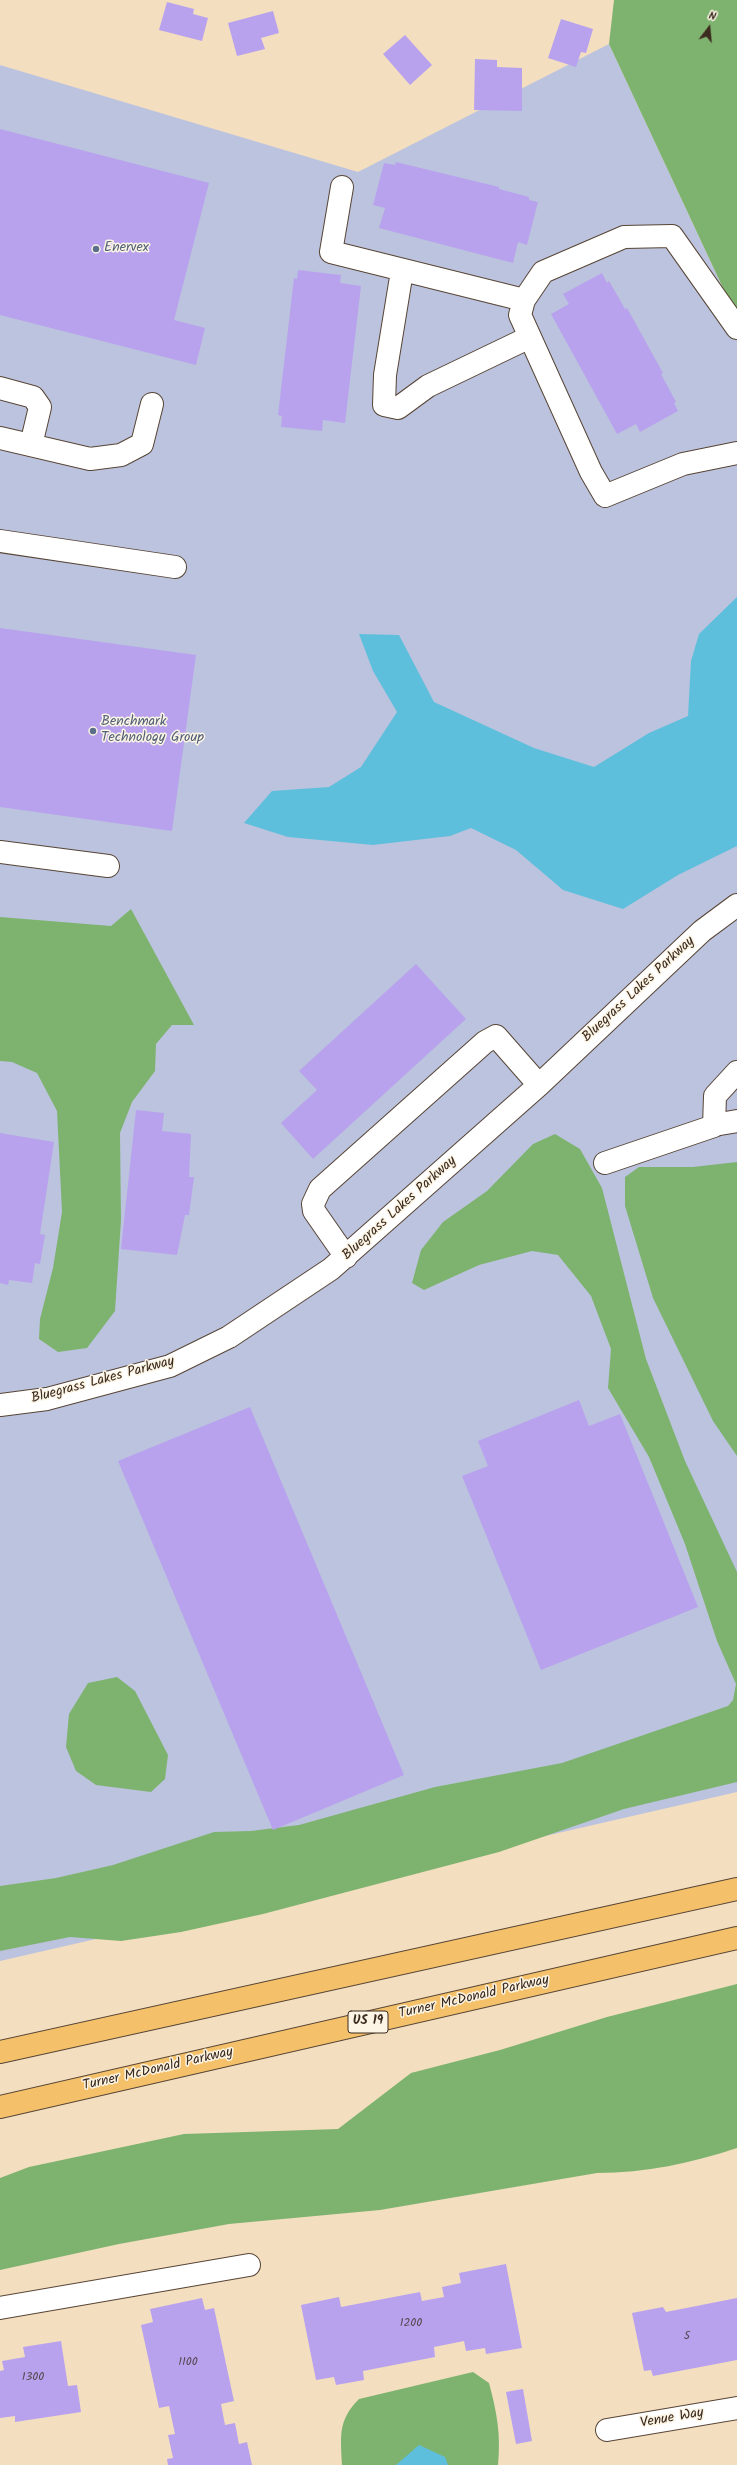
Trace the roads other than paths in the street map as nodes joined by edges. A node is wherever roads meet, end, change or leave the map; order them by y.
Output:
1 (342, 187) dead end
2 (402, 271) junction
3 (524, 300) junction
4 (737, 328) edge
5 (530, 337) junction
6 (0, 388) edge
7 (152, 404) dead end
8 (0, 438) edge
9 (31, 445) junction
10 (737, 453) edge
11 (0, 541) edge
12 (175, 567) dead end
13 (0, 852) edge
14 (108, 866) dead end
15 (737, 905) edge
16 (737, 1072) edge
17 (539, 1085) junction
18 (737, 1121) edge
19 (714, 1125) junction
20 (605, 1163) dead end
21 (346, 1257) junction
22 (0, 1405) edge
23 (737, 1880) edge
24 (737, 1889) edge
25 (560, 1929) junction
26 (737, 1938) edge
27 (0, 2052) edge
28 (0, 2107) edge
29 (249, 2265) dead end
30 (0, 2308) edge
31 (737, 2408) edge
32 (607, 2430) dead end

1 - 2 street
2 - 3 street
2 - 5 street
3 - 4 street
3 - 5 street
5 - 10 street
6 - 9 street
7 - 9 street
8 - 9 street
11 - 12 street
13 - 14 street
15 - 17 street, Bluegrass Lakes Parkway
16 - 19 street
17 - 21 street, Bluegrass Lakes Parkway
17 - 21 street
18 - 19 street
19 - 20 street
21 - 22 street, Bluegrass Lakes Parkway
23 - 25 highway
24 - 25 highway
25 - 27 highway
26 - 28 highway, Turner McDonald Parkway / US 19
29 - 30 street
31 - 32 street, Venue Way

